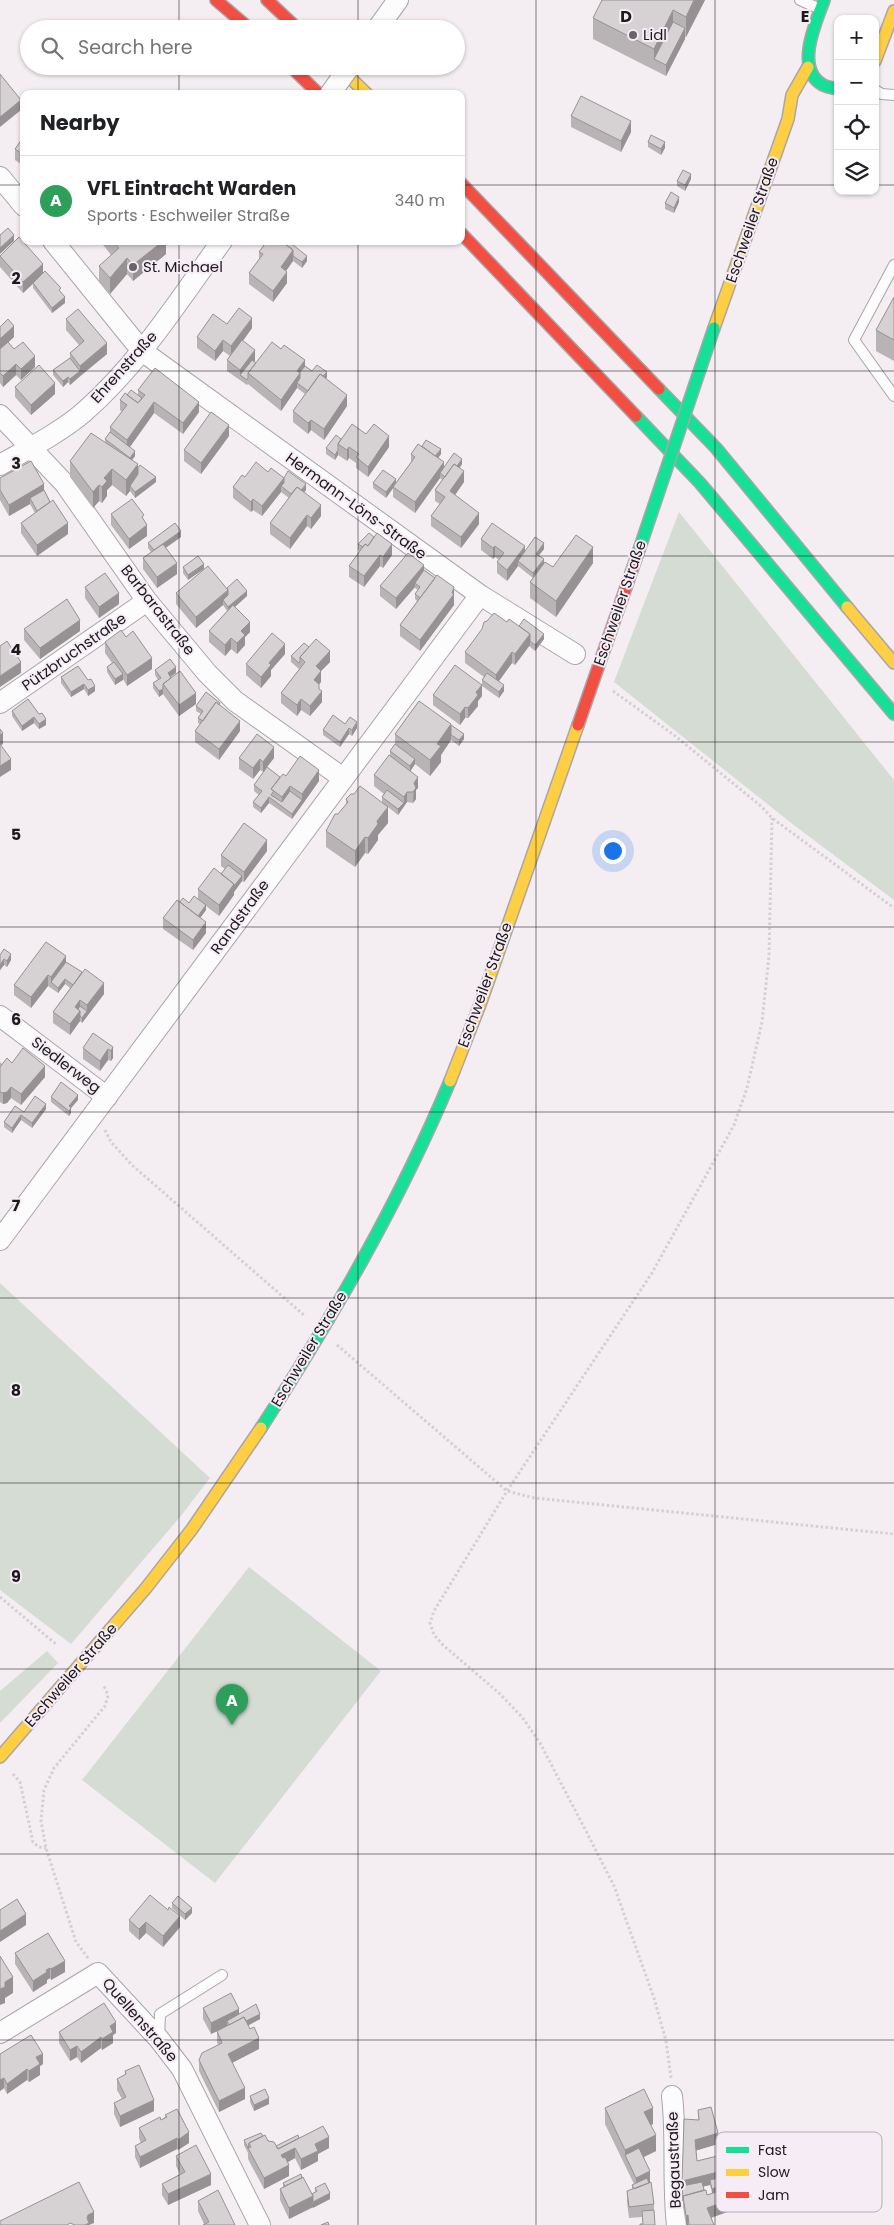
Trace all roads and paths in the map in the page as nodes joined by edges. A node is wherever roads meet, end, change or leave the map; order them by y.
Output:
1 (216, 0) edge
2 (267, 0) edge
3 (398, 0) edge
4 (800, 0) edge
5 (822, 5) edge
6 (893, 18) edge
7 (239, 20) edge
8 (288, 20) edge
9 (383, 20) edge
10 (875, 60) edge
11 (808, 67) junction
12 (299, 75) edge
13 (344, 75) edge
14 (347, 75) edge
15 (834, 89) edge
16 (315, 90) edge
17 (333, 90) edge
18 (363, 90) edge
19 (879, 92) edge
20 (894, 95) edge
21 (799, 111) dead end
22 (788, 119) junction
23 (0, 176) edge
24 (465, 187) edge
25 (20, 201) edge
26 (465, 237) edge
27 (56, 245) edge
28 (219, 245) edge
29 (894, 265) edge
30 (142, 351) junction
31 (894, 396) edge
32 (0, 415) edge
33 (30, 448) junction
34 (0, 465) edge
35 (480, 595) junction
36 (147, 601) junction
37 (575, 654) dead end
38 (894, 664) edge
39 (594, 680) junction
40 (0, 703) edge
41 (894, 714) edge
42 (343, 778) junction
43 (772, 818) junction
44 (894, 908) edge
45 (0, 1016) edge
46 (104, 1102) junction
47 (0, 1240) edge
48 (322, 1332) junction
49 (507, 1491) junction
50 (894, 1534) edge
51 (0, 1597) edge
52 (57, 1645) dead end
53 (104, 1686) dead end
54 (0, 1756) edge
55 (10, 1770) dead end
56 (46, 1848) junction
57 (98, 1972) junction
58 (222, 1975) dead end
59 (0, 2033) edge
60 (159, 2039) junction
61 (672, 2096) joint
62 (260, 2225) edge
63 (677, 2225) edge

1 - 7 main road
2 - 8 main road
3 - 9 street
4 - 5 lane
5 - 11 main road, Eschweiler Straße
6 - 10 main road
11 - 15 main road
11 - 22 main road, Eschweiler Straße
12 - 16 main road
13 - 17 street, bridge
14 - 18 main road
19 - 20 lane
21 - 22 main road
22 - 39 main road, Eschweiler Straße, bridge
23 - 25 street
24 - 38 main road
26 - 41 main road
27 - 30 street, Hermann-Löns-Straße
28 - 30 street, Ehrenstraße
29 - 31 lane
30 - 33 street, Ehrenstraße
30 - 35 street, Hermann-Löns-Straße
32 - 33 street, Barbarastraße
33 - 34 street, Ehrenstraße
33 - 36 street, Barbarastraße
35 - 37 street, Hermann-Löns-Straße
35 - 42 street, Randstraße
36 - 40 street, Pützbruchstraße
36 - 42 street, Barbarastraße
39 - 43 path
39 - 48 main road, Eschweiler Straße
42 - 46 street, Randstraße
43 - 44 path
43 - 49 path
45 - 46 street, Siedlerweg
46 - 47 street, Randstraße
46 - 48 path
48 - 49 path
48 - 54 main road, Eschweiler Straße
49 - 50 path
49 - 61 path
51 - 52 path
53 - 56 path
55 - 56 path
56 - 57 path
57 - 59 street, Quellenstraße
57 - 60 street, Quellenstraße
58 - 60 lane
60 - 62 street, Quellenstraße
61 - 63 street, Begaustraße

